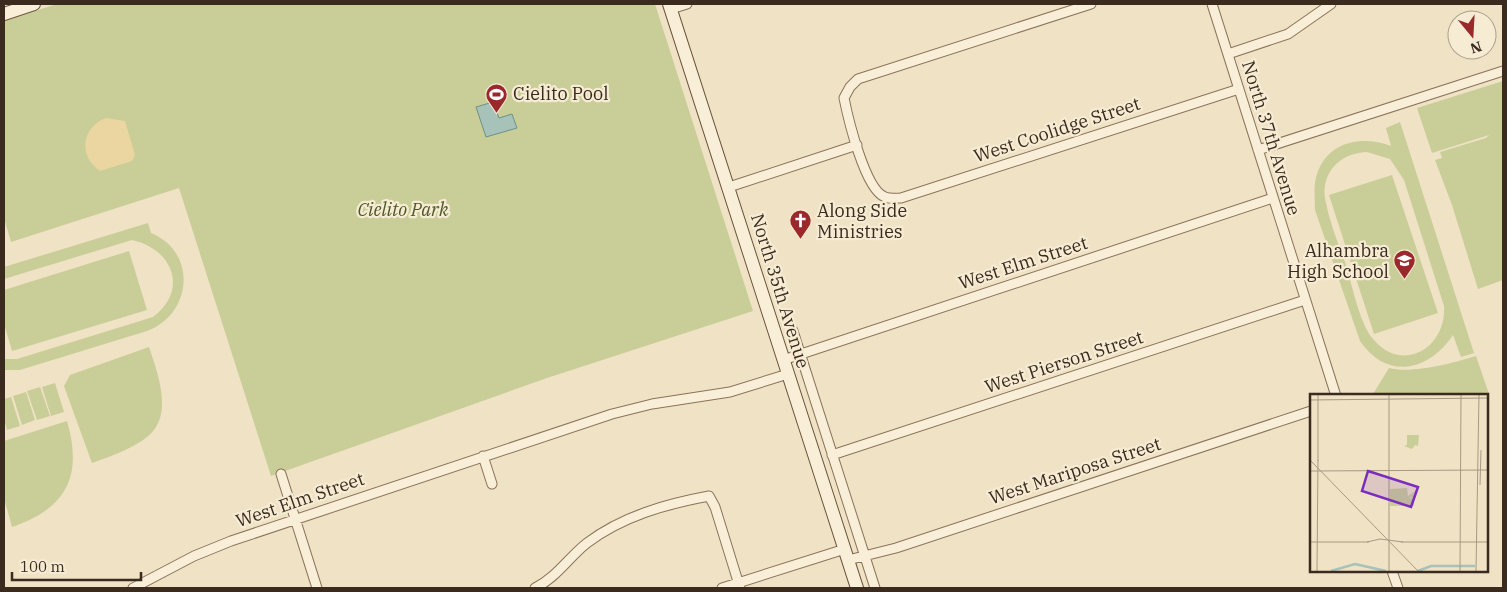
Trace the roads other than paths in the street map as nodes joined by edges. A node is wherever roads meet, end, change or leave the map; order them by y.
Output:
1 (34, 4) edge
2 (687, 4) edge
3 (1091, 4) edge
4 (1212, 4) edge
5 (1331, 4) edge
6 (670, 6) edge
7 (4, 14) edge
8 (1228, 54) junction
9 (1503, 71) edge
10 (1239, 88) junction
11 (857, 145) junction
12 (1258, 150) junction
13 (729, 187) junction
14 (1273, 198) junction
15 (1305, 300) junction
16 (793, 332) dead end
17 (800, 354) junction
18 (783, 360) junction
19 (788, 374) junction
20 (1335, 394) edge
21 (1310, 412) edge
22 (832, 455) junction
23 (483, 456) junction
24 (281, 474) dead end
25 (492, 484) dead end
26 (295, 519) junction
27 (847, 555) junction
28 (865, 555) junction
29 (1392, 572) edge
30 (739, 586) edge
31 (132, 588) edge
32 (317, 588) edge
33 (535, 588) edge
34 (722, 588) edge
35 (857, 588) edge
36 (876, 588) edge
37 (1398, 588) edge

1 - 7 main road
2 - 6 street
3 - 11 street
4 - 8 street, North 37th Avenue
5 - 8 street
6 - 13 main road, North 35th Avenue
8 - 10 street, North 37th Avenue
9 - 12 street
10 - 11 street, West Coolidge Street
10 - 12 street, North 37th Avenue
11 - 13 street
12 - 14 street, North 37th Avenue
13 - 18 main road, North 35th Avenue
14 - 15 street, North 37th Avenue
14 - 17 street, West Elm Street
15 - 20 street, North 37th Avenue
15 - 22 street, West Pierson Street
16 - 17 street, North 35th Avenue
17 - 18 street, West Elm Street
17 - 22 street, North 35th Avenue
18 - 19 main road, North 35th Avenue
19 - 23 street, West Elm Street
19 - 27 main road, North 35th Avenue
21 - 28 street, West Mariposa Street
22 - 28 street, North 35th Avenue
23 - 25 street
23 - 26 street, West Elm Street
24 - 26 street
26 - 31 street, West Elm Street
26 - 32 street
27 - 28 street, West Mariposa Street
27 - 30 street, West Mariposa Street
27 - 35 main road, North 35th Avenue
28 - 36 street, North 35th Avenue
29 - 37 street
30 - 33 street
30 - 34 street, West Mariposa Street

